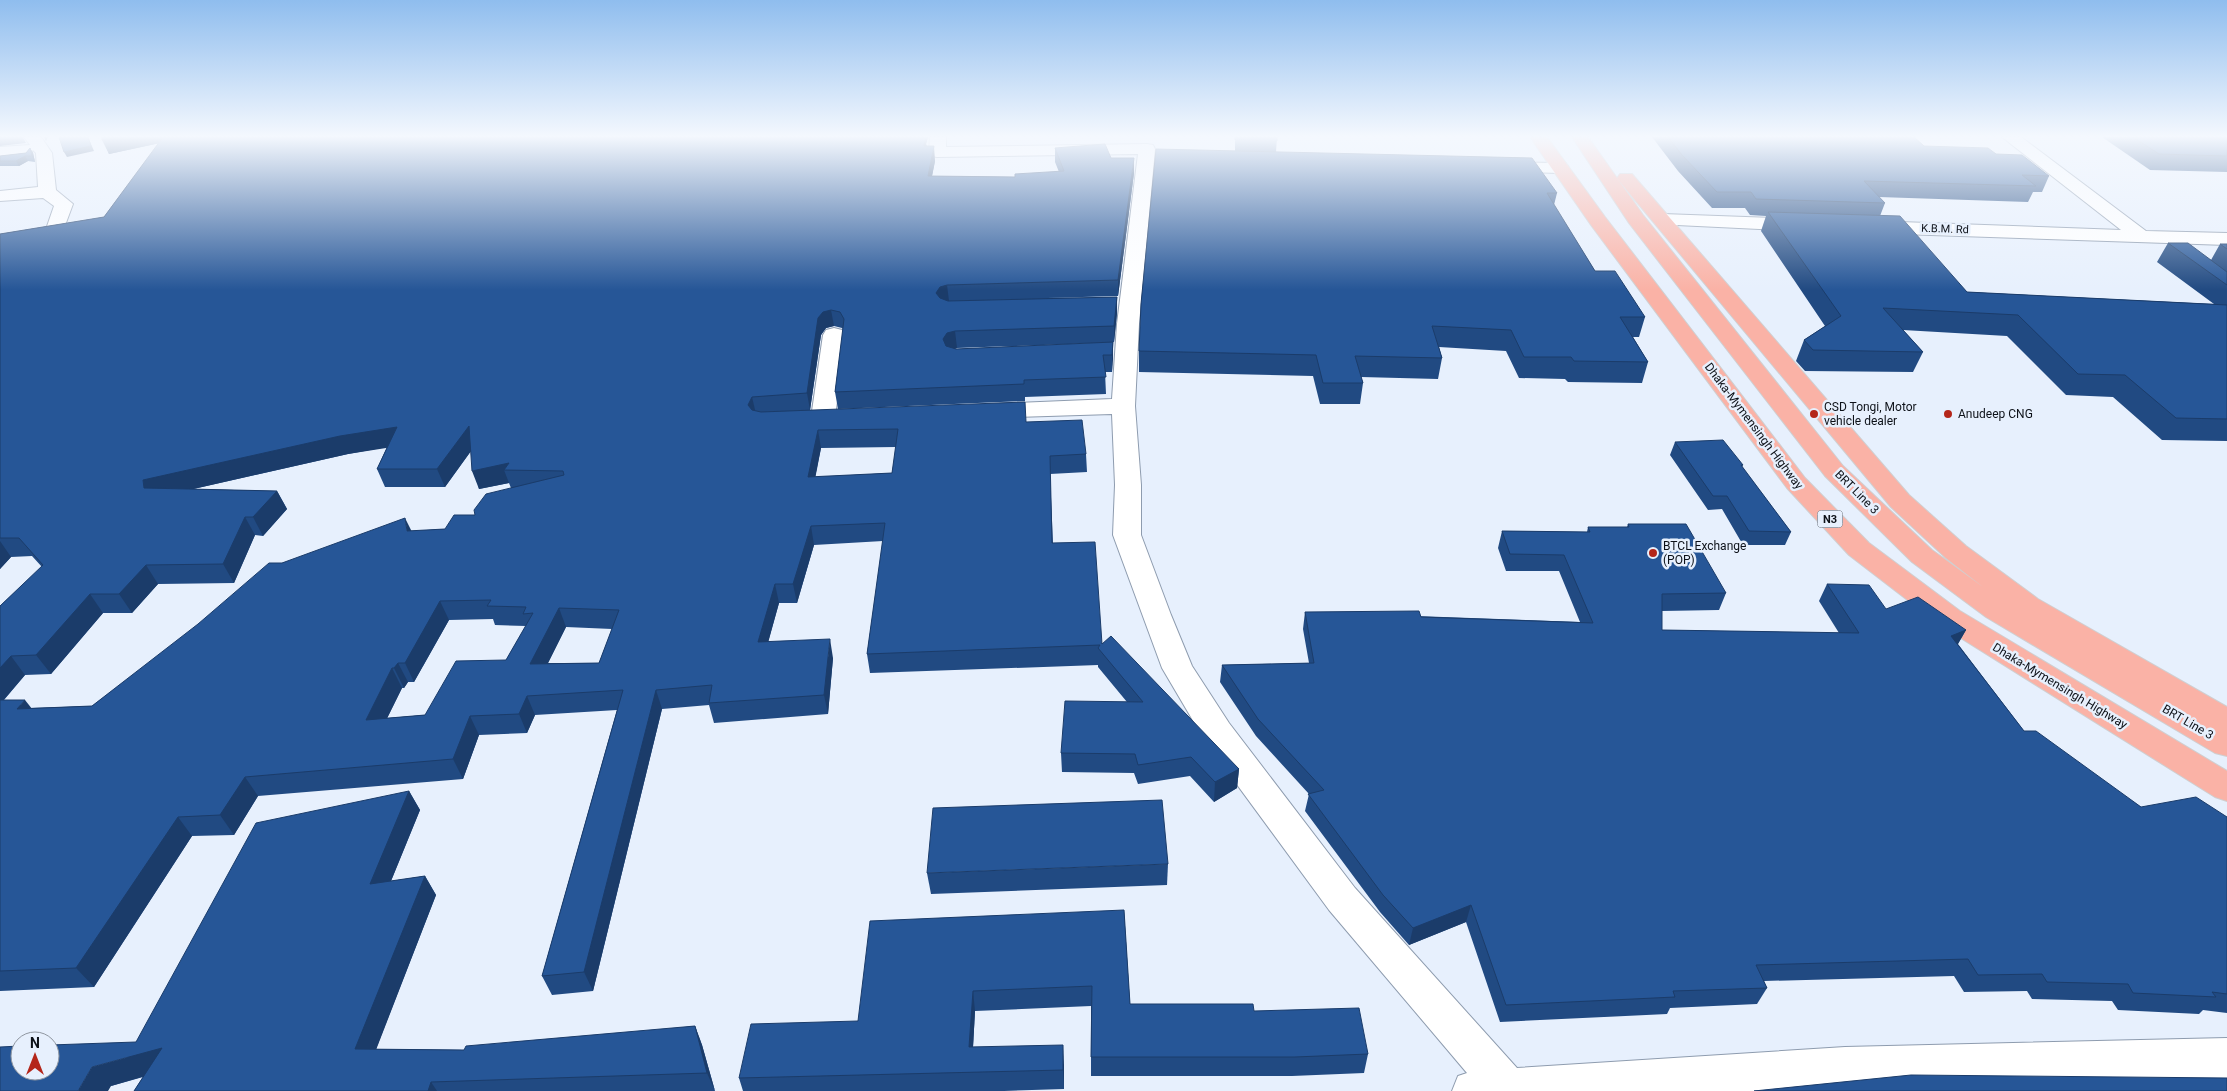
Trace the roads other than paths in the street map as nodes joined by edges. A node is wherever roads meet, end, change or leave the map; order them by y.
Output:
1 (47, 188) edge
2 (1140, 188) edge
3 (1575, 188) edge
4 (1615, 188) edge
5 (1636, 188) edge
6 (2081, 188) edge
7 (47, 192) junction
8 (0, 196) edge
9 (1663, 220) junction
10 (1822, 226) edge
11 (1852, 226) edge
12 (53, 235) edge
13 (2149, 236) junction
14 (2227, 239) edge
15 (2180, 254) edge
16 (834, 335) dead end
17 (1123, 406) junction
18 (963, 412) edge
19 (824, 418) edge
20 (2227, 722) edge
21 (2227, 744) edge
22 (2227, 788) edge
23 (2227, 1058) edge
24 (1852, 1079) edge
25 (1491, 1090) edge

1 - 7 street
2 - 17 street
3 - 22 highway, Dhaka-Mymensingh Highway / N3
4 - 21 highway, BRT Line 3
5 - 9 highway
6 - 13 street
7 - 8 street
7 - 12 street
9 - 10 street
9 - 20 highway
11 - 13 street, K.B.M. Rd
13 - 14 street, K.B.M. Rd
13 - 15 street
16 - 19 street
17 - 18 street
17 - 25 street
23 - 24 street
24 - 25 street

